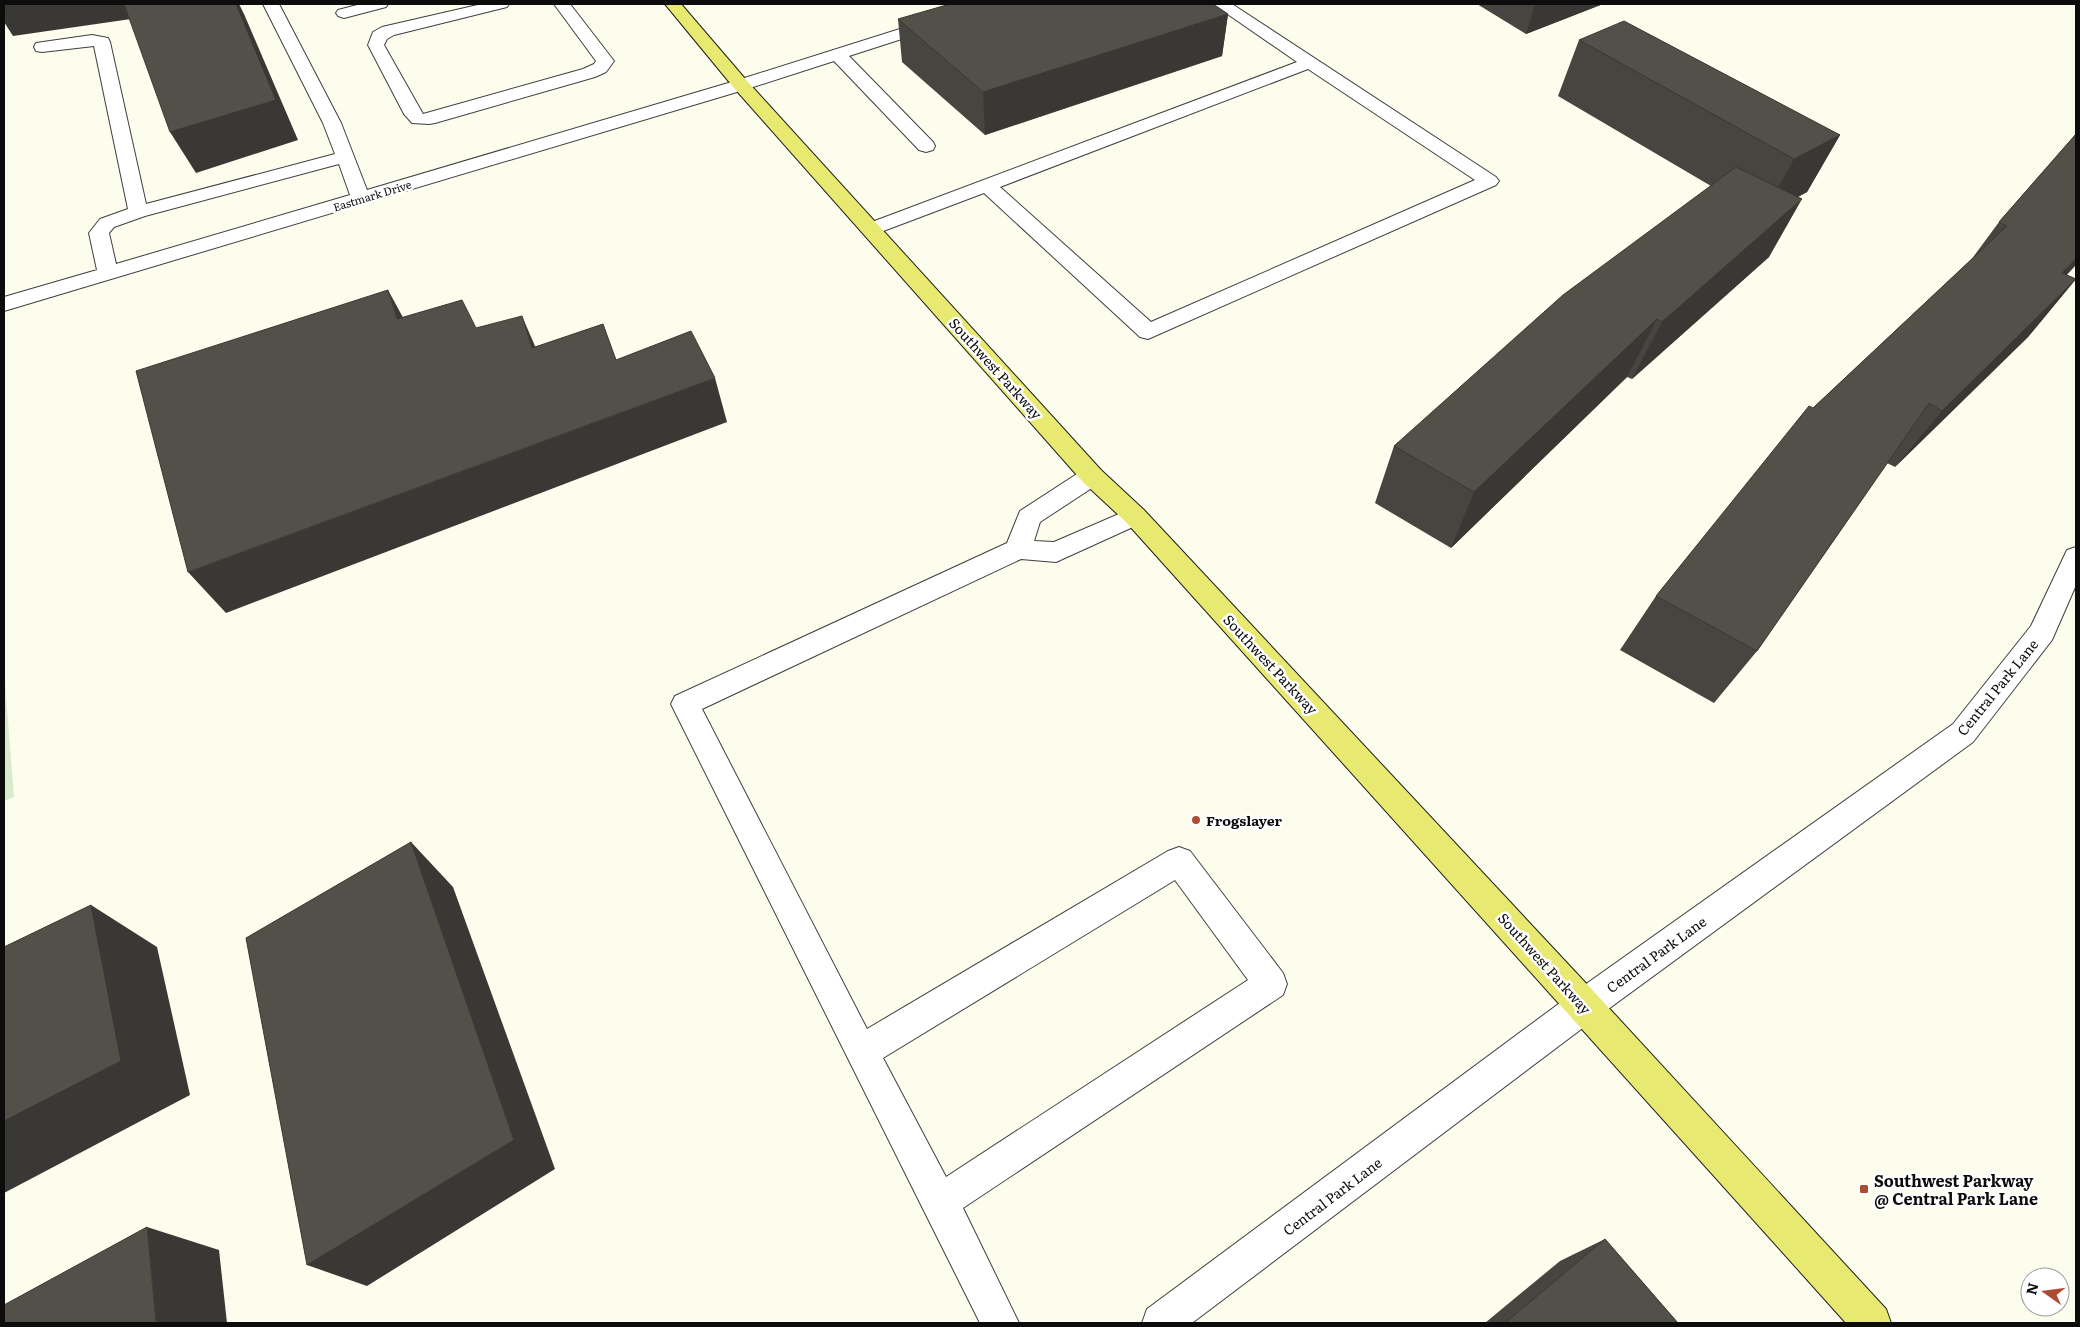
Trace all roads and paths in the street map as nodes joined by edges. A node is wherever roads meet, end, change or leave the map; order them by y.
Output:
1 (271, 4) edge
2 (380, 4) edge
3 (501, 4) edge
4 (562, 4) edge
5 (673, 4) edge
6 (995, 4) edge
7 (1221, 4) edge
8 (344, 13) dead end
9 (42, 46) dead end
10 (837, 54) junction
11 (1311, 62) junction
12 (741, 85) junction
13 (926, 146) dead end
14 (345, 157) junction
15 (987, 185) junction
16 (361, 198) junction
17 (138, 212) junction
18 (871, 229) junction
19 (108, 273) junction
20 (4, 304) edge
21 (1092, 476) junction
22 (1135, 516) junction
23 (1018, 549) junction
24 (2076, 557) edge
25 (1584, 1006) junction
26 (861, 1052) junction
27 (940, 1202) junction
28 (1000, 1323) edge
29 (1161, 1323) edge
30 (1872, 1323) edge

1 - 14 street
2 - 8 street
3 - 4 street
5 - 12 main road, Southwest Parkway
6 - 10 street, Eastmark Drive
7 - 11 street
9 - 17 street
10 - 12 street, Eastmark Drive
10 - 13 street
11 - 15 street
11 - 15 street
12 - 16 street, Eastmark Drive
12 - 18 main road, Southwest Parkway
14 - 16 street
14 - 17 street
15 - 18 street
16 - 19 street, Eastmark Drive
17 - 19 street
18 - 21 main road, Southwest Parkway
19 - 20 street, Eastmark Drive
21 - 22 main road, Southwest Parkway
21 - 23 street
22 - 23 street
22 - 25 main road, Southwest Parkway
23 - 26 street
24 - 25 street, Central Park Lane
25 - 29 street, Central Park Lane
25 - 30 main road, Southwest Parkway
26 - 27 street
26 - 27 street
27 - 28 street

